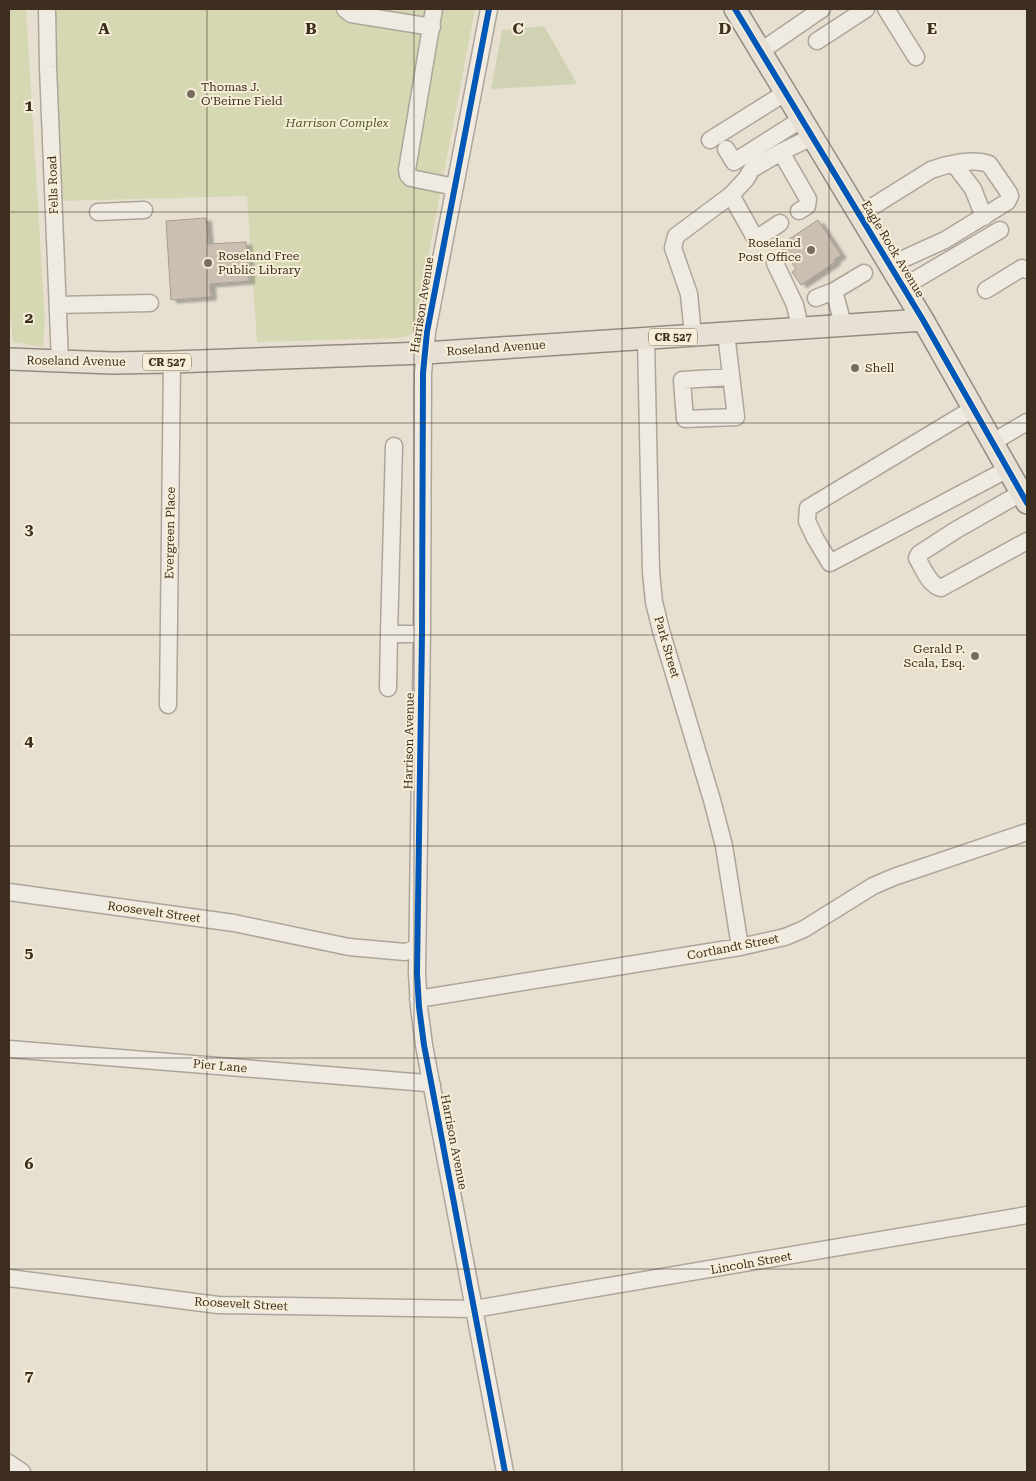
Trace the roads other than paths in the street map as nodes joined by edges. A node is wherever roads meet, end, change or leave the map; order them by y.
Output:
1 (47, 9) edge
2 (345, 9) edge
3 (434, 9) edge
4 (489, 9) edge
5 (735, 9) edge
6 (822, 9) edge
7 (866, 9) edge
8 (886, 9) edge
9 (432, 27) junction
10 (817, 41) dead end
11 (761, 52) junction
12 (916, 57) dead end
13 (785, 93) junction
14 (807, 128) junction
15 (710, 140) dead end
16 (726, 149) dead end
17 (781, 152) junction
18 (954, 164) junction
19 (455, 187) junction
20 (731, 196) junction
21 (144, 210) dead end
22 (799, 211) dead end
23 (98, 212) dead end
24 (859, 214) junction
25 (984, 216) junction
26 (780, 223) dead end
27 (1000, 230) dead end
28 (775, 263) dead end
29 (890, 265) junction
30 (1027, 270) edge
31 (864, 273) dead end
32 (903, 287) junction
33 (986, 290) dead end
34 (834, 291) junction
35 (816, 298) dead end
36 (150, 303) dead end
37 (58, 305) junction
38 (923, 320) junction
39 (843, 324) junction
40 (800, 328) junction
41 (726, 333) junction
42 (694, 335) junction
43 (646, 339) junction
44 (425, 352) junction
45 (9, 359) edge
46 (60, 362) junction
47 (172, 362) junction
48 (731, 377) dead end
49 (974, 408) junction
50 (1027, 422) edge
51 (993, 442) junction
52 (394, 446) dead end
53 (1008, 469) junction
54 (1024, 498) edge
55 (1027, 542) edge
56 (389, 634) junction
57 (422, 634) junction
58 (388, 688) dead end
59 (168, 705) dead end
60 (1027, 832) edge
61 (9, 892) edge
62 (740, 947) junction
63 (417, 948) junction
64 (418, 999) junction
65 (9, 1049) edge
66 (432, 1085) junction
67 (1027, 1215) edge
68 (9, 1278) edge
69 (474, 1309) junction
70 (9, 1462) edge
71 (22, 1472) edge
72 (505, 1472) edge

1 - 37 street, Fells Road
2 - 9 street
3 - 9 street
4 - 19 street, Harrison Avenue
5 - 11 main road, Eagle Rock Avenue
6 - 11 street
7 - 10 street
8 - 12 street
9 - 19 street
11 - 13 main road, Eagle Rock Avenue
13 - 14 main road, Eagle Rock Avenue
13 - 15 street
14 - 16 street
14 - 17 street
14 - 24 main road, Eagle Rock Avenue
17 - 20 street
17 - 22 street
18 - 24 street
18 - 25 street
18 - 25 street
19 - 44 street, Harrison Avenue
20 - 26 street
20 - 42 street
21 - 23 street
24 - 29 main road, Eagle Rock Avenue
25 - 29 street
27 - 32 street
28 - 40 street
29 - 32 main road, Eagle Rock Avenue
30 - 33 street
31 - 34 street
32 - 38 main road, Eagle Rock Avenue
34 - 35 street
34 - 39 street
36 - 37 street
37 - 46 street, Fells Road
38 - 39 main road, Roseland Avenue / CR 527
38 - 49 main road, Eagle Rock Avenue
39 - 40 main road, Roseland Avenue / CR 527
40 - 41 main road, Roseland Avenue / CR 527
41 - 42 main road, Roseland Avenue / CR 527
41 - 48 street
42 - 43 main road, Roseland Avenue / CR 527
43 - 44 main road, Roseland Avenue / CR 527
43 - 62 street, Park Street
44 - 47 main road, Roseland Avenue / CR 527
44 - 57 street, Harrison Avenue
45 - 46 main road, Roseland Avenue / CR 527
46 - 47 main road, Roseland Avenue / CR 527
47 - 59 street, Evergreen Place
49 - 51 main road, Eagle Rock Avenue
49 - 53 street
50 - 51 street
51 - 53 main road, Eagle Rock Avenue
52 - 56 street
53 - 54 main road, Eagle Rock Avenue
54 - 55 street
56 - 57 street
56 - 58 street
57 - 63 street, Harrison Avenue
60 - 62 street, Cortlandt Street
61 - 63 street, Roosevelt Street
62 - 64 street, Cortlandt Street
63 - 64 street, Harrison Avenue
64 - 66 street, Harrison Avenue
65 - 66 street, Pier Lane
66 - 69 street, Harrison Avenue
67 - 69 street, Lincoln Street
68 - 69 street, Roosevelt Street
69 - 72 street, Harrison Avenue
70 - 71 street

